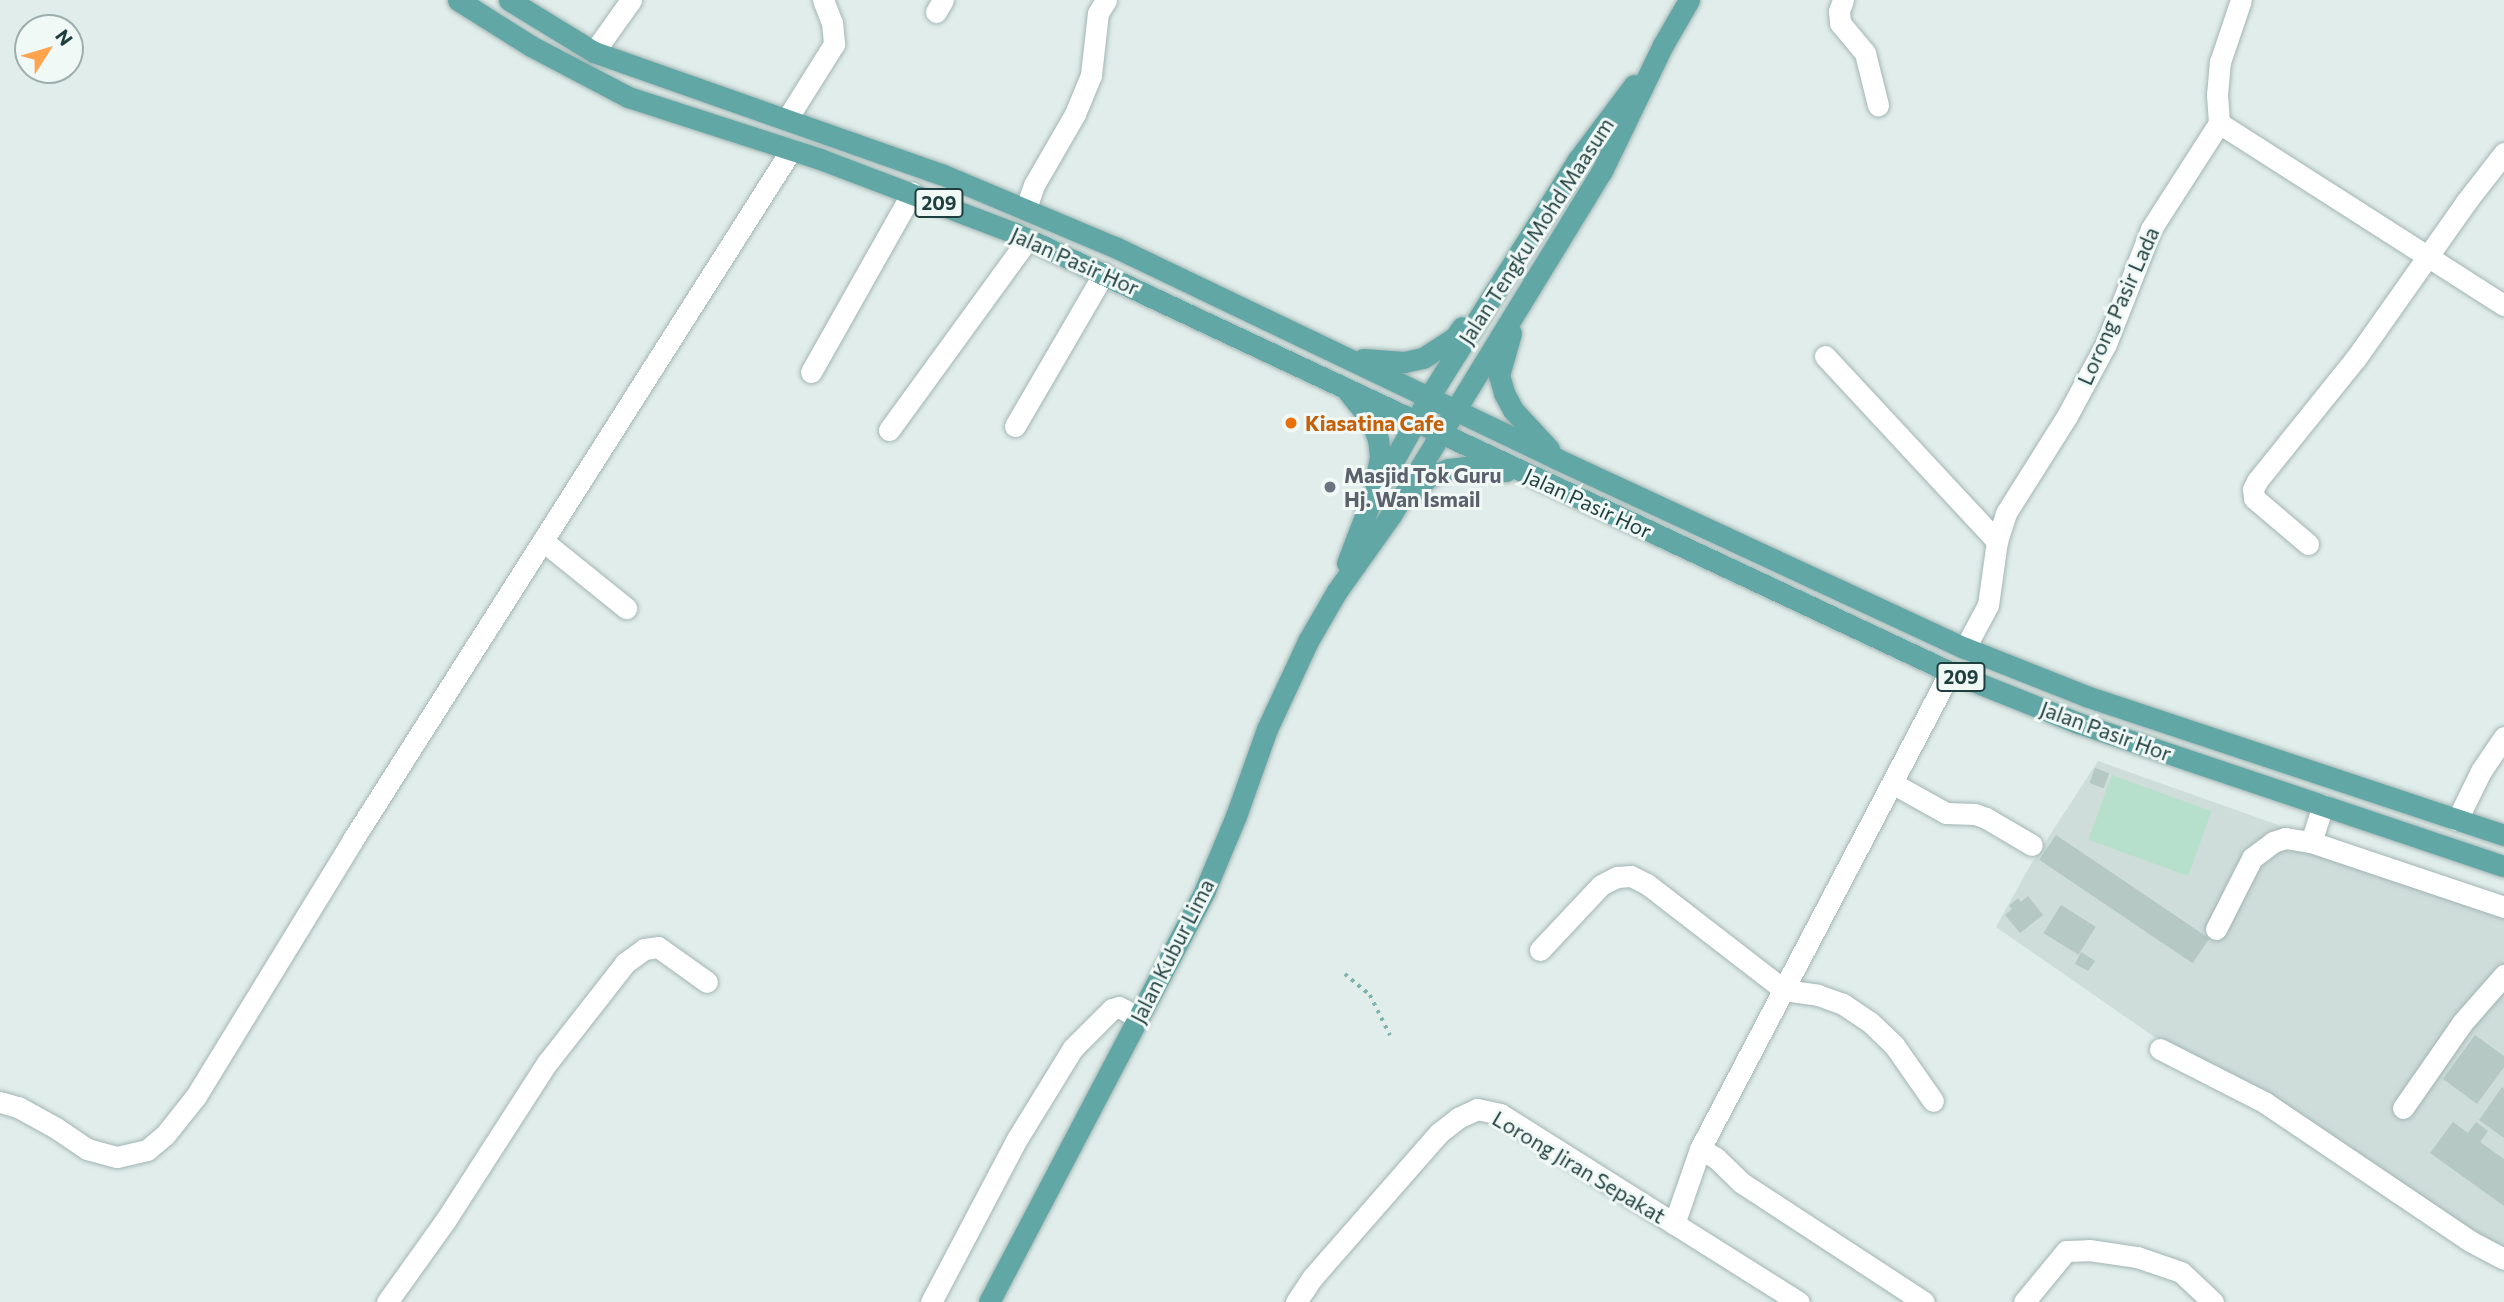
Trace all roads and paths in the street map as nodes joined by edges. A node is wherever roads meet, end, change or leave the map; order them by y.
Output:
1 (458, 0) edge
2 (509, 0) edge
3 (631, 0) edge
4 (823, 0) edge
5 (1107, 0) edge
6 (1689, 0) edge
7 (1843, 0) edge
8 (2241, 0) edge
9 (1663, 46) junction
10 (594, 52) junction
11 (1878, 105) dead end
12 (787, 119) junction
13 (2219, 122) junction
14 (791, 150) junction
15 (2504, 153) edge
16 (912, 193) junction
17 (1026, 208) junction
18 (1028, 239) junction
19 (2428, 257) junction
20 (1104, 273) junction
21 (1491, 296) junction
22 (1520, 304) junction
23 (2504, 305) edge
24 (1825, 356) dead end
25 (1350, 358) junction
26 (811, 372) dead end
27 (1345, 387) junction
28 (1429, 397) junction
29 (1454, 410) junction
30 (1416, 421) junction
31 (1015, 426) dead end
32 (890, 430) dead end
33 (1439, 432) junction
34 (1557, 459) junction
35 (1525, 474) junction
36 (1370, 503) junction
37 (1391, 515) junction
38 (543, 541) junction
39 (1997, 541) junction
40 (2308, 544) dead end
41 (1337, 591) junction
42 (626, 608) dead end
43 (1965, 648) junction
44 (1950, 672) junction
45 (2504, 737) edge
46 (1892, 783) junction
47 (2323, 806) junction
48 (2457, 820) junction
49 (2504, 835) edge
50 (2311, 842) junction
51 (2032, 845) dead end
52 (2504, 866) edge
53 (2504, 907) edge
54 (2216, 929) dead end
55 (1540, 950) dead end
56 (1345, 974) dead end
57 (2504, 975) edge
58 (707, 982) dead end
59 (1784, 990) junction
60 (1138, 1017) junction
61 (1390, 1035) dead end
62 (2161, 1049) dead end
63 (1933, 1101) dead end
64 (0, 1102) edge
65 (2403, 1108) dead end
66 (1700, 1149) junction
67 (1674, 1224) junction
68 (2504, 1259) edge
69 (387, 1302) edge
70 (931, 1302) edge
71 (989, 1302) edge
72 (1296, 1302) edge
73 (1799, 1302) edge
74 (1924, 1302) edge
75 (2024, 1302) edge
76 (2213, 1302) edge

1 - 14 main road, Jalan Pasir Hor / 209
2 - 10 main road, Jalan Pasir Hor / 209
3 - 10 street
4 - 12 street
5 - 17 street
6 - 9 main road, Jalan Tengku Mohd Maasum
7 - 11 street
8 - 13 street
9 - 21 main road, Jalan Tengku Mohd Maasum
9 - 22 main road, Jalan Tengku Mohd Maasum
10 - 12 main road, Jalan Pasir Hor / 209
12 - 17 main road, Jalan Pasir Hor / 209
13 - 19 street
13 - 39 street, Lorong Pasir Lada
14 - 16 main road, Jalan Pasir Hor / 209
14 - 38 street
15 - 19 street
16 - 18 main road, Jalan Pasir Hor / 209
16 - 26 street
17 - 25 main road, Jalan Pasir Hor / 209
18 - 20 main road, Jalan Pasir Hor / 209
18 - 32 street
19 - 23 street
19 - 40 street
20 - 27 main road, Jalan Pasir Hor / 209
20 - 31 street
21 - 25 main road
21 - 28 main road, Jalan Tengku Mohd Maasum
22 - 29 main road, Jalan Tengku Mohd Maasum
22 - 34 main road
24 - 39 street
25 - 28 main road, Jalan Pasir Hor / 209
27 - 30 main road, Jalan Pasir Hor / 209
27 - 36 main road
28 - 29 main road, Jalan Pasir Hor / 209
28 - 30 main road, Jalan Tengku Mohd Maasum
29 - 33 main road, Jalan Tengku Mohd Maasum
29 - 34 main road, Jalan Pasir Hor / 209
30 - 33 main road, Jalan Pasir Hor / 209
30 - 36 main road, Jalan Kubur Lima
33 - 35 main road, Jalan Pasir Hor / 209
33 - 37 main road, Jalan Kubur Lima
34 - 43 main road, Jalan Pasir Hor / 209
35 - 37 main road
35 - 44 main road, Jalan Pasir Hor / 209
36 - 41 main road, Jalan Kubur Lima
37 - 41 main road, Jalan Kubur Lima
38 - 42 street
38 - 64 street
39 - 43 street, Lorong Pasir Lada
41 - 60 main road, Jalan Kubur Lima
43 - 48 main road, Jalan Pasir Hor / 209
44 - 46 street
44 - 47 main road, Jalan Pasir Hor / 209
45 - 48 street
46 - 51 street
46 - 59 street
47 - 50 street
47 - 52 main road, Jalan Pasir Hor / 209
48 - 49 main road, Jalan Pasir Hor / 209
50 - 53 street
50 - 54 street
55 - 59 street
56 - 61 path
57 - 65 street
58 - 69 street
59 - 63 street
59 - 66 street
60 - 70 street
60 - 71 main road, Jalan Kubur Lima
62 - 68 street
66 - 67 street
66 - 74 street
67 - 72 street, Lorong Jiran Sepakat
67 - 73 street, Lorong Jiran Sepakat
75 - 76 street

